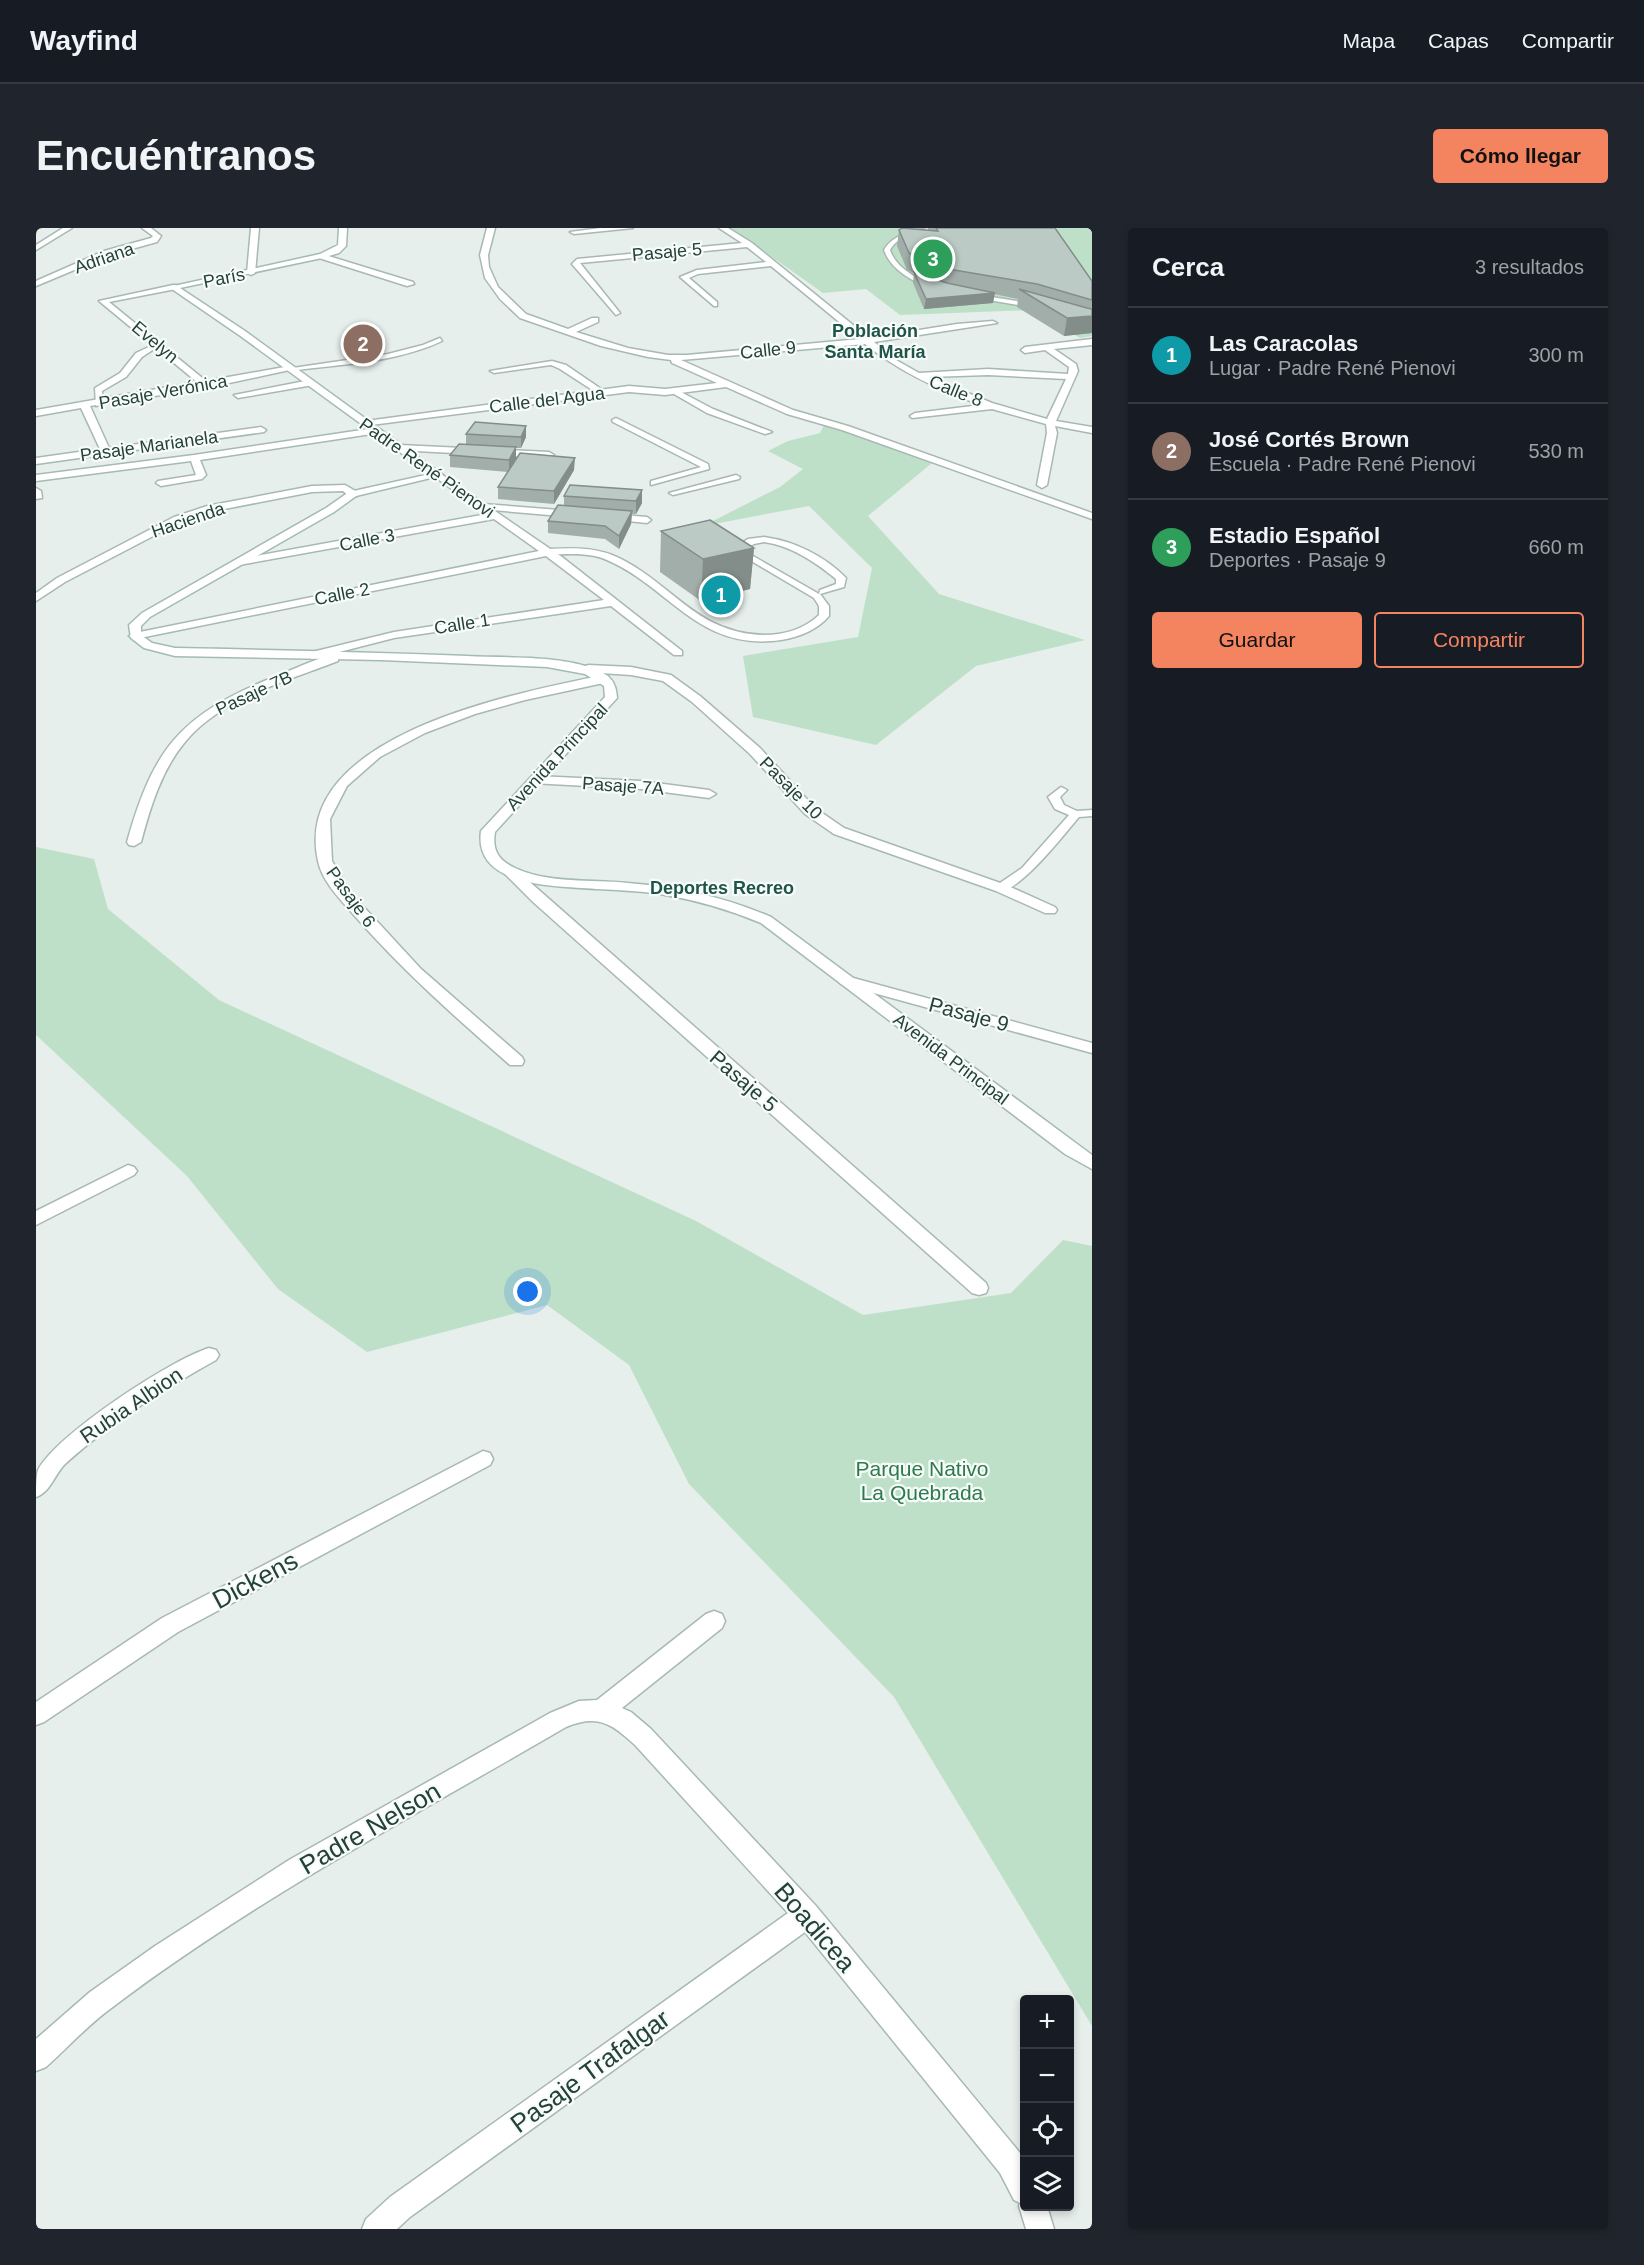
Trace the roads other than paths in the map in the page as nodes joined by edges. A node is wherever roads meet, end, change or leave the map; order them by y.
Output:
1 (68, 228) edge
2 (146, 228) edge
3 (255, 228) edge
4 (343, 228) edge
5 (491, 228) edge
6 (628, 228) edge
7 (723, 228) edge
8 (941, 228) edge
9 (574, 232) dead end
10 (749, 245) junction
11 (36, 248) edge
12 (322, 256) junction
13 (771, 264) junction
14 (251, 273) junction
15 (36, 284) edge
16 (410, 284) dead end
17 (173, 287) junction
18 (940, 288) edge
19 (969, 296) edge
20 (103, 301) joint
21 (714, 304) dead end
22 (1043, 309) edge
23 (616, 313) dead end
24 (596, 320) dead end
25 (993, 323) dead end
26 (569, 332) junction
27 (440, 340) dead end
28 (866, 341) junction
29 (1092, 342) edge
30 (157, 345) junction
31 (1047, 348) junction
32 (1025, 350) dead end
33 (670, 359) junction
34 (552, 363) junction
35 (485, 365) dead end
36 (290, 369) junction
37 (494, 371) dead end
38 (916, 375) junction
39 (1071, 377) junction
40 (310, 383) junction
41 (729, 384) junction
42 (206, 385) junction
43 (677, 392) junction
44 (603, 393) junction
45 (238, 395) dead end
46 (99, 404) junction
47 (85, 406) junction
48 (995, 406) junction
49 (36, 413) edge
50 (915, 416) dead end
51 (616, 420) dead end
52 (1050, 423) junction
53 (366, 424) junction
54 (261, 430) dead end
55 (1092, 430) edge
56 (375, 432) junction
57 (768, 432) dead end
58 (400, 448) junction
59 (106, 451) junction
60 (549, 455) edge
61 (194, 458) junction
62 (36, 461) edge
63 (438, 475) junction
64 (735, 477) dead end
65 (36, 478) edge
66 (161, 483) dead end
67 (654, 483) dead end
68 (1042, 485) dead end
69 (673, 493) dead end
70 (353, 494) junction
71 (483, 507) junction
72 (588, 515) edge
73 (495, 516) junction
74 (600, 516) edge
75 (1092, 516) edge
76 (647, 520) dead end
77 (548, 552) junction
78 (239, 562) junction
79 (824, 592) dead end
80 (36, 598) edge
81 (614, 602) junction
82 (135, 636) junction
83 (678, 653) dead end
84 (312, 655) junction
85 (340, 655) junction
86 (579, 669) junction
87 (604, 679) junction
88 (537, 780) junction
89 (1061, 790) dead end
90 (709, 794) dead end
91 (1076, 813) junction
92 (1092, 813) edge
93 (134, 842) dead end
94 (510, 872) junction
95 (1001, 888) junction
96 (1050, 910) dead end
97 (846, 981) junction
98 (1092, 1048) edge
99 (516, 1061) dead end
100 (1092, 1163) edge
101 (128, 1171) dead end
102 (36, 1219) edge
103 (979, 1288) dead end
104 (209, 1355) dead end
105 (483, 1459) dead end
106 (36, 1489) edge
107 (714, 1621) dead end
108 (602, 1710) junction
109 (36, 1715) edge
110 (807, 1915) junction
111 (36, 2057) edge
112 (1020, 2182) edge
113 (1034, 2211) edge
114 (376, 2229) edge
115 (1040, 2229) edge

1 - 11 street
2 - 15 street, Adriana
3 - 14 street
4 - 12 street, París
5 - 26 street, Calle 9
6 - 9 street
7 - 10 street, Calle 8
8 - 18 lane
10 - 13 street, Calle 8
10 - 23 street, Pasaje 5
12 - 14 street, París
12 - 16 street
13 - 21 street
13 - 28 street, Calle 8
14 - 17 street, París
17 - 20 street, París
17 - 36 street, Padre René Pienovi
19 - 22 lane
20 - 30 street, Evelyn
24 - 26 street
25 - 28 street
26 - 33 street, Calle 9
27 - 36 lane
28 - 33 street, Calle 9
28 - 38 street, Calle 8
29 - 31 street
30 - 42 street, Evelyn
30 - 46 lane
31 - 32 street
31 - 39 street
33 - 41 street, Calle 9
34 - 35 lane
34 - 37 lane
34 - 44 lane
36 - 40 street, Padre René Pienovi
36 - 42 street, Pasaje Verónica
38 - 39 street
38 - 48 street, Calle 8
39 - 52 street
40 - 45 street
40 - 53 street, Padre René Pienovi
41 - 43 street, Calle del Agua
41 - 75 street, Calle 9
42 - 46 street, Pasaje Verónica
43 - 44 street, Calle del Agua
43 - 57 lane
44 - 53 street, Calle del Agua
46 - 47 street, Pasaje Verónica
47 - 49 street, Pasaje Verónica
47 - 59 street
48 - 50 street
48 - 52 street, Calle 8
51 - 67 lane
52 - 55 street, Calle 8
52 - 68 street
53 - 56 street, Padre René Pienovi
54 - 59 street, Pasaje Marianela
56 - 58 street, Padre René Pienovi
56 - 61 street
58 - 60 street
58 - 63 street, Padre René Pienovi
59 - 62 street, Pasaje Marianela
61 - 65 street
61 - 66 street
63 - 70 street
63 - 71 street, Padre René Pienovi
64 - 69 lane
70 - 78 street
70 - 80 street, Hacienda
71 - 72 lane
71 - 73 street, Padre René Pienovi
73 - 77 street, Padre René Pienovi
73 - 78 street, Calle 3
74 - 76 lane
77 - 79 lane
77 - 81 street, Padre René Pienovi
77 - 82 street, Calle 2
78 - 82 street
81 - 83 street, Padre René Pienovi
81 - 84 street, Calle 1
82 - 84 street, Avenida Principal
84 - 85 street, Avenida Principal
85 - 86 street, Avenida Principal
85 - 93 street, Pasaje 7B
86 - 87 street, Avenida Principal
86 - 95 street, Pasaje 10
87 - 88 street, Avenida Principal
87 - 99 street, Pasaje 6
88 - 90 street, Pasaje 7A
88 - 94 street, Avenida Principal
89 - 91 lane
91 - 92 lane
91 - 95 lane
94 - 97 street, Avenida Principal
94 - 103 street, Pasaje 5
95 - 96 street, Pasaje 10
97 - 98 street, Pasaje 9
97 - 100 street, Avenida Principal
101 - 102 street
104 - 106 street, Rubia Albion
105 - 109 street, Dickens
107 - 108 street
108 - 110 street, Boadicea
108 - 111 street, Padre Nelson
110 - 112 street, Boadicea
110 - 114 street, Pasaje Trafalgar
113 - 115 street

